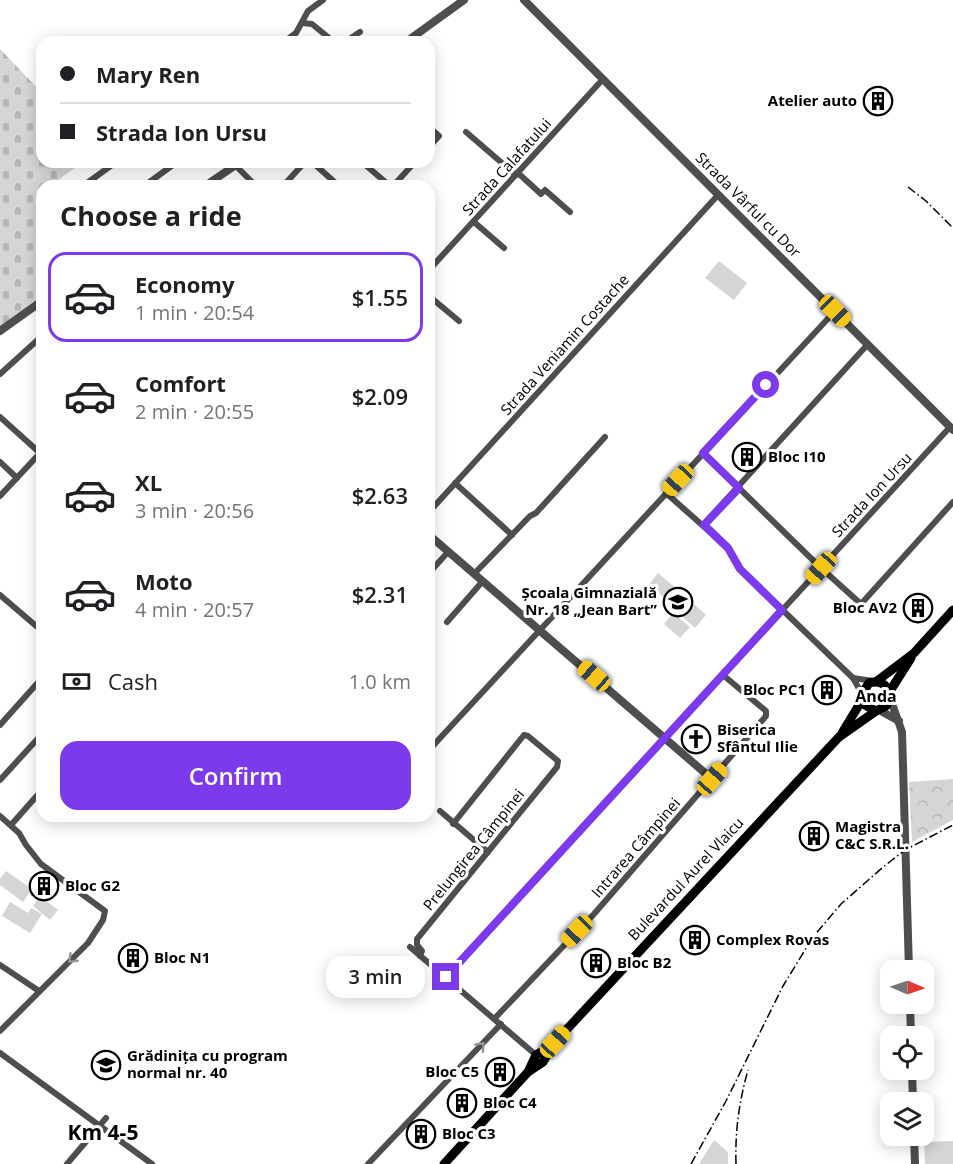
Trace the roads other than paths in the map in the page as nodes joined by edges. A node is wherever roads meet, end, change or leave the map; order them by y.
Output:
1 (323, 0) edge
2 (464, 0) edge
3 (524, 0) edge
4 (302, 23) junction
5 (360, 32) dead end
6 (293, 36) edge
7 (327, 36) edge
8 (354, 36) edge
9 (414, 36) edge
10 (603, 80) junction
11 (466, 132) dead end
12 (108, 168) edge
13 (169, 168) edge
14 (229, 168) edge
15 (240, 168) edge
16 (300, 168) edge
17 (319, 168) edge
18 (370, 168) edge
19 (409, 168) edge
20 (517, 174) junction
21 (91, 180) edge
22 (152, 180) edge
23 (213, 180) edge
24 (251, 180) edge
25 (288, 180) edge
26 (332, 180) edge
27 (384, 180) edge
28 (398, 180) edge
29 (718, 195) junction
30 (570, 212) dead end
31 (474, 222) junction
32 (504, 248) dead end
33 (435, 264) edge
34 (435, 301) edge
35 (36, 305) edge
36 (835, 311) junction
37 (459, 321) dead end
38 (0, 331) edge
39 (36, 341) edge
40 (867, 344) junction
41 (0, 374) edge
42 (0, 417) edge
43 (952, 429) edge
44 (605, 437) dead end
45 (36, 448) edge
46 (703, 453) junction
47 (36, 457) edge
48 (0, 462) edge
49 (17, 478) junction
50 (455, 483) junction
51 (739, 488) junction
52 (666, 493) junction
53 (0, 496) edge
54 (953, 502) edge
55 (435, 505) edge
56 (704, 525) junction
57 (512, 535) junction
58 (435, 540) edge
59 (448, 552) junction
60 (435, 566) edge
61 (821, 568) junction
62 (474, 574) junction
63 (483, 582) junction
64 (0, 594) edge
65 (782, 610) junction
66 (953, 610) edge
67 (447, 622) dead end
68 (36, 626) edge
69 (540, 630) junction
70 (914, 653) junction
71 (723, 675) junction
72 (853, 678) junction
73 (876, 681) junction
74 (36, 685) edge
75 (890, 694) junction
76 (862, 697) junction
77 (878, 710) junction
78 (899, 721) junction
79 (0, 725) edge
80 (665, 738) junction
81 (839, 738) junction
82 (36, 741) edge
83 (435, 744) edge
84 (712, 779) junction
85 (0, 780) edge
86 (36, 797) edge
87 (440, 811) dead end
88 (0, 816) edge
89 (453, 824) junction
90 (11, 825) junction
91 (488, 852) junction
92 (410, 947) dead end
93 (420, 956) junction
94 (909, 960) edge
95 (0, 965) edge
96 (446, 977) junction
97 (39, 991) junction
98 (495, 1018) junction
99 (501, 1024) junction
100 (0, 1031) edge
101 (0, 1053) edge
102 (539, 1058) junction
103 (106, 1118) dead end
104 (100, 1125) junction
105 (914, 1146) edge
106 (67, 1164) edge
107 (152, 1164) edge
108 (368, 1164) edge
109 (444, 1164) edge
110 (915, 1164) edge

1 - 4 street
2 - 9 street
3 - 10 street, Strada Vârful cu Dor
4 - 6 street
4 - 7 street
5 - 8 street
10 - 20 street, Strada Calafatului
10 - 29 street, Strada Vârful cu Dor
11 - 20 street
12 - 21 street
13 - 22 street
14 - 23 street
15 - 24 street
16 - 25 street
17 - 26 street
18 - 27 street
19 - 28 street
20 - 30 street
20 - 31 street, Strada Calafatului
29 - 36 street, Strada Vârful cu Dor
29 - 50 street, Strada Veniamin Costache
31 - 32 street
31 - 33 street, Strada Calafatului
34 - 37 street
35 - 38 street
36 - 40 street, Strada Vârful cu Dor
36 - 46 street
39 - 41 street
40 - 43 street, Strada Vârful cu Dor
40 - 51 street
42 - 45 street
43 - 61 street, Strada Ion Ursu
44 - 57 street
46 - 51 street
46 - 52 street
47 - 49 street
48 - 49 street
49 - 53 street
50 - 55 street, Strada Veniamin Costache
50 - 57 street
51 - 56 street
51 - 61 street
52 - 56 street
52 - 69 street
54 - 61 street
56 - 65 street
57 - 62 street
58 - 59 street
59 - 60 street
59 - 62 street
61 - 65 street, Strada Ion Ursu
62 - 63 street
63 - 67 street
63 - 69 street
64 - 68 street
65 - 71 street, Strada Ion Ursu
65 - 72 street
66 - 70 main road
69 - 80 street
69 - 83 street
70 - 73 main road
70 - 75 main road
71 - 80 street, Strada Ion Ursu
71 - 84 street, Intrarea Câmpinei
72 - 73 street
72 - 76 street
73 - 75 main road
73 - 76 main road
74 - 79 street
75 - 77 main road
75 - 78 street
76 - 77 main road
76 - 81 main road, Bulevardul Aurel Vlaicu
77 - 78 street
77 - 81 main road, Bulevardul Aurel Vlaicu
78 - 94 street
80 - 84 street
80 - 96 street, Strada Ion Ursu
81 - 102 main road, Bulevardul Aurel Vlaicu
82 - 85 street
84 - 98 street, Intrarea Câmpinei
86 - 90 street
87 - 89 street
88 - 90 street
89 - 91 street
89 - 91 street, Prelungirea Câmpinei
90 -> 97 street
91 - 93 street, Prelungirea Câmpinei
92 - 93 street
93 - 96 street
95 - 97 street
96 - 98 street
97 - 100 street
98 - 99 street
99 - 102 street
108 -> 99 street
101 - 104 street
102 - 109 main road, Bulevardul Aurel Vlaicu
103 - 104 street
104 - 106 street
104 - 107 street
105 - 110 street

